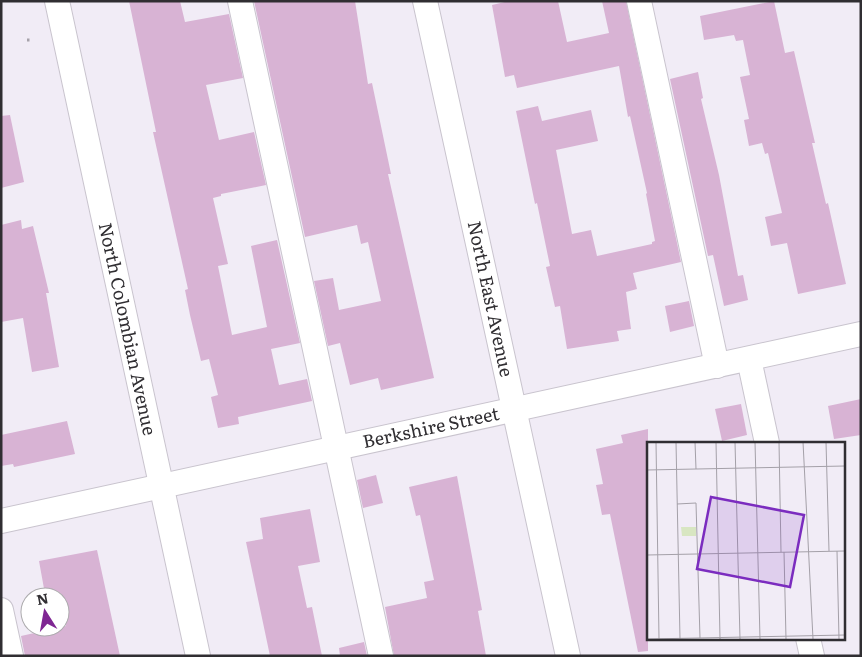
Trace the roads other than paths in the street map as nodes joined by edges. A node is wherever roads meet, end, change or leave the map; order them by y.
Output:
1 (57, 1) edge
2 (240, 1) edge
3 (425, 1) edge
4 (639, 1) edge
5 (861, 334) edge
6 (749, 359) junction
7 (717, 366) junction
8 (514, 410) junction
9 (767, 442) edge
10 (336, 449) junction
11 (161, 487) junction
12 (1, 522) edge
13 (1, 610) edge
14 (808, 640) edge
15 (11, 656) edge
16 (198, 656) edge
17 (381, 656) edge
18 (568, 656) edge
19 (812, 656) edge

1 - 11 street, North Colombian Avenue
2 - 10 street
3 - 8 street, North East Avenue
4 - 7 street
5 - 6 street, Berkshire Street
6 - 7 street, Berkshire Street
6 - 9 street
7 - 8 street, Berkshire Street
8 - 10 street, Berkshire Street
8 - 18 street, North East Avenue
10 - 11 street, Berkshire Street
10 - 17 street
11 - 12 street, Berkshire Street
11 - 16 street, North Colombian Avenue
13 - 15 street
14 - 19 street

